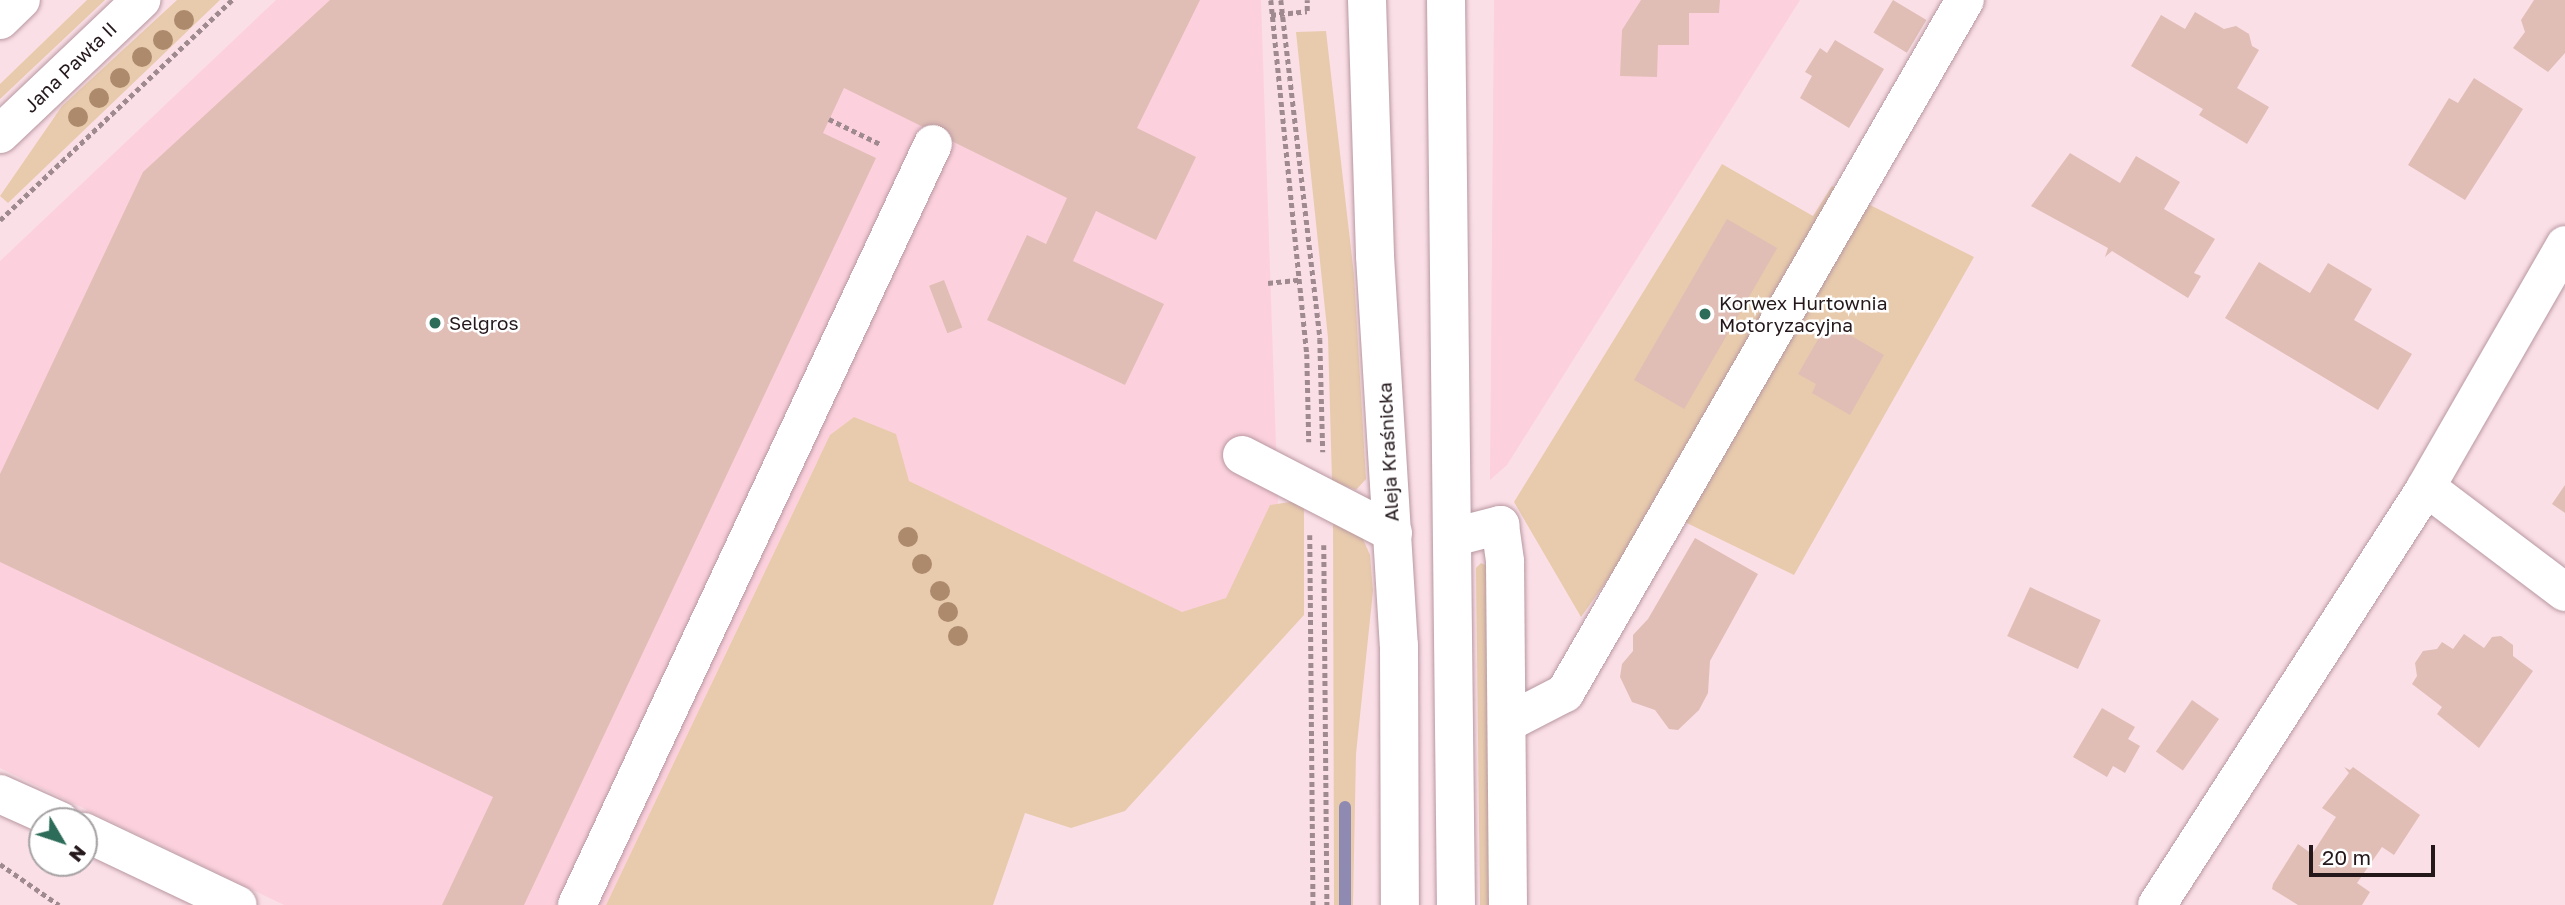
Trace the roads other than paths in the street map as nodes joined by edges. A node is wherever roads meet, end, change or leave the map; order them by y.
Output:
1 (21, 0) edge
2 (141, 0) edge
3 (1367, 0) edge
4 (1446, 0) edge
5 (1965, 0) edge
6 (0, 20) edge
7 (0, 134) edge
8 (933, 144) dead end
9 (2565, 245) edge
10 (1242, 455) dead end
11 (2426, 487) junction
12 (1393, 533) junction
13 (1454, 537) junction
14 (2565, 592) edge
15 (1507, 723) junction
16 (0, 794) edge
17 (29, 807) edge
18 (98, 838) edge
19 (215, 892) edge
20 (578, 905) edge
21 (1400, 905) edge
22 (1457, 905) edge
23 (1508, 905) edge
24 (2157, 905) edge

1 - 6 main road
2 - 7 main road, Jana Pawła II
3 - 12 main road, Aleja Kraśnicka
4 - 13 main road
5 - 15 main road
8 - 20 main road
9 - 11 main road
10 - 12 main road
11 - 14 main road
11 - 24 main road
12 - 21 main road, Aleja Kraśnicka
13 - 15 main road
13 - 22 main road
15 - 23 main road
16 - 17 main road
18 - 19 main road

